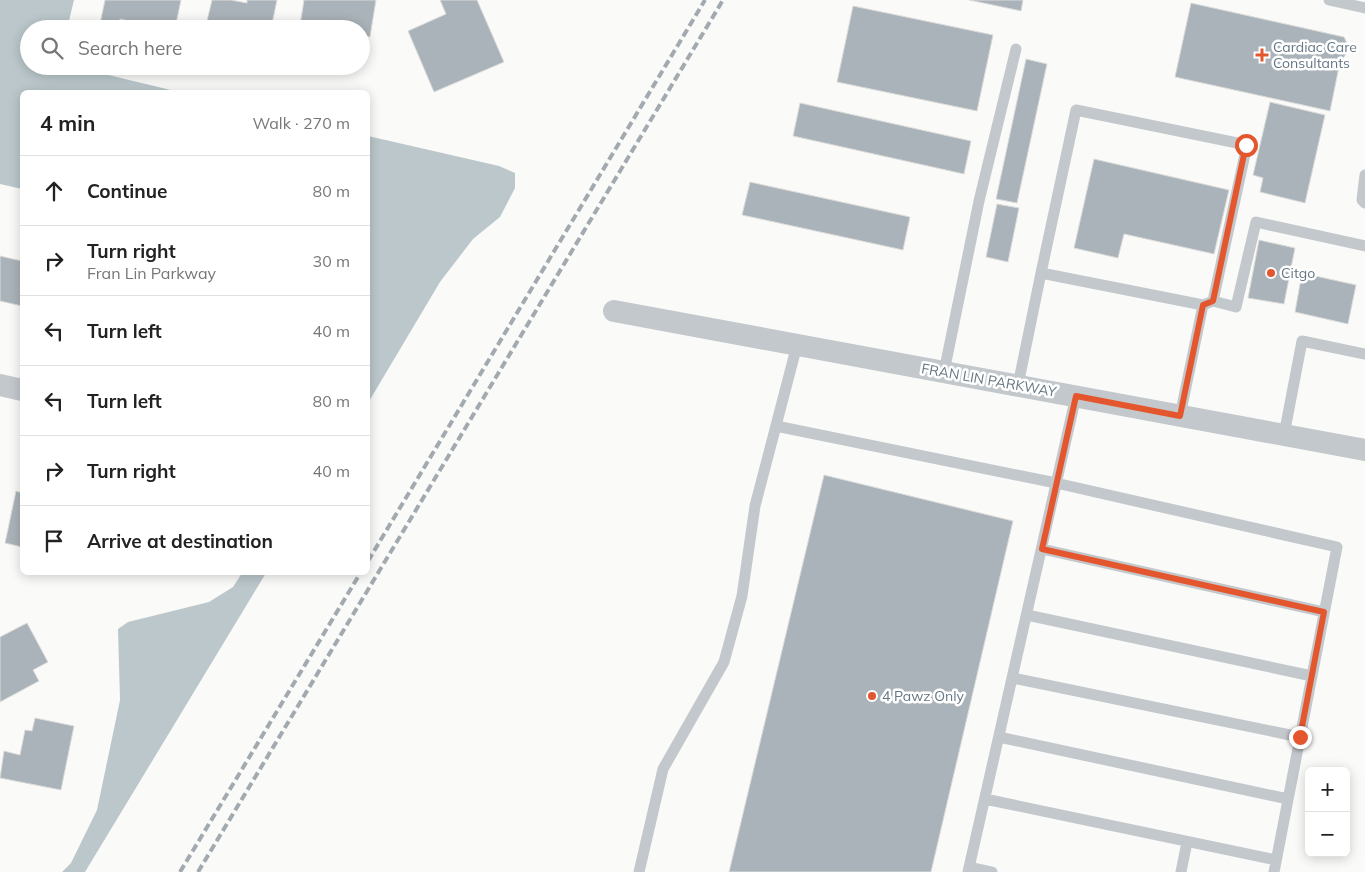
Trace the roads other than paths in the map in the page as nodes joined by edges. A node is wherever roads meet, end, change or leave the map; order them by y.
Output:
1 (1329, 0) edge
2 (1365, 8) edge
3 (1016, 49) dead end
4 (1365, 174) edge
5 (1365, 203) edge
6 (1365, 246) edge
7 (1041, 273) junction
8 (1208, 303) junction
9 (614, 310) dead end
10 (797, 345) junction
11 (1365, 354) edge
12 (944, 372) junction
13 (0, 385) edge
14 (1018, 385) junction
15 (20, 390) edge
16 (1076, 396) junction
17 (1180, 416) junction
18 (776, 426) junction
19 (1284, 434) junction
20 (1365, 450) edge
21 (1056, 483) junction
22 (1042, 549) junction
23 (1324, 612) junction
24 (1027, 615) junction
25 (1312, 676) junction
26 (1012, 678) junction
27 (999, 737) junction
28 (1300, 737) junction
29 (1288, 799) junction
30 (985, 800) junction
31 (1187, 842) junction
32 (1275, 866) edge
33 (969, 870) edge
34 (639, 872) edge
35 (992, 872) edge
36 (1181, 872) edge

1 - 2 lane
3 - 12 lane
4 - 5 lane
6 - 8 lane
7 - 8 lane
7 - 8 lane
7 - 14 lane
8 - 17 lane
9 - 10 street, FRAN LIN PARKWAY
10 - 12 street, FRAN LIN PARKWAY
10 - 18 lane
11 - 19 lane
12 - 14 street, FRAN LIN PARKWAY
13 - 15 street
14 - 16 street, FRAN LIN PARKWAY
16 - 17 street, FRAN LIN PARKWAY
16 - 21 lane
17 - 19 street, FRAN LIN PARKWAY
18 - 21 lane
18 - 34 lane
19 - 20 street, FRAN LIN PARKWAY
21 - 22 lane
21 - 23 lane
22 - 23 lane
22 - 24 lane
23 - 25 lane
24 - 25 lane
24 - 26 lane
25 - 28 lane
26 - 27 lane
26 - 28 lane
27 - 29 lane
27 - 30 lane
28 - 29 lane
29 - 32 lane
30 - 31 lane
30 - 33 lane
31 - 32 lane
31 - 36 lane
33 - 35 lane

